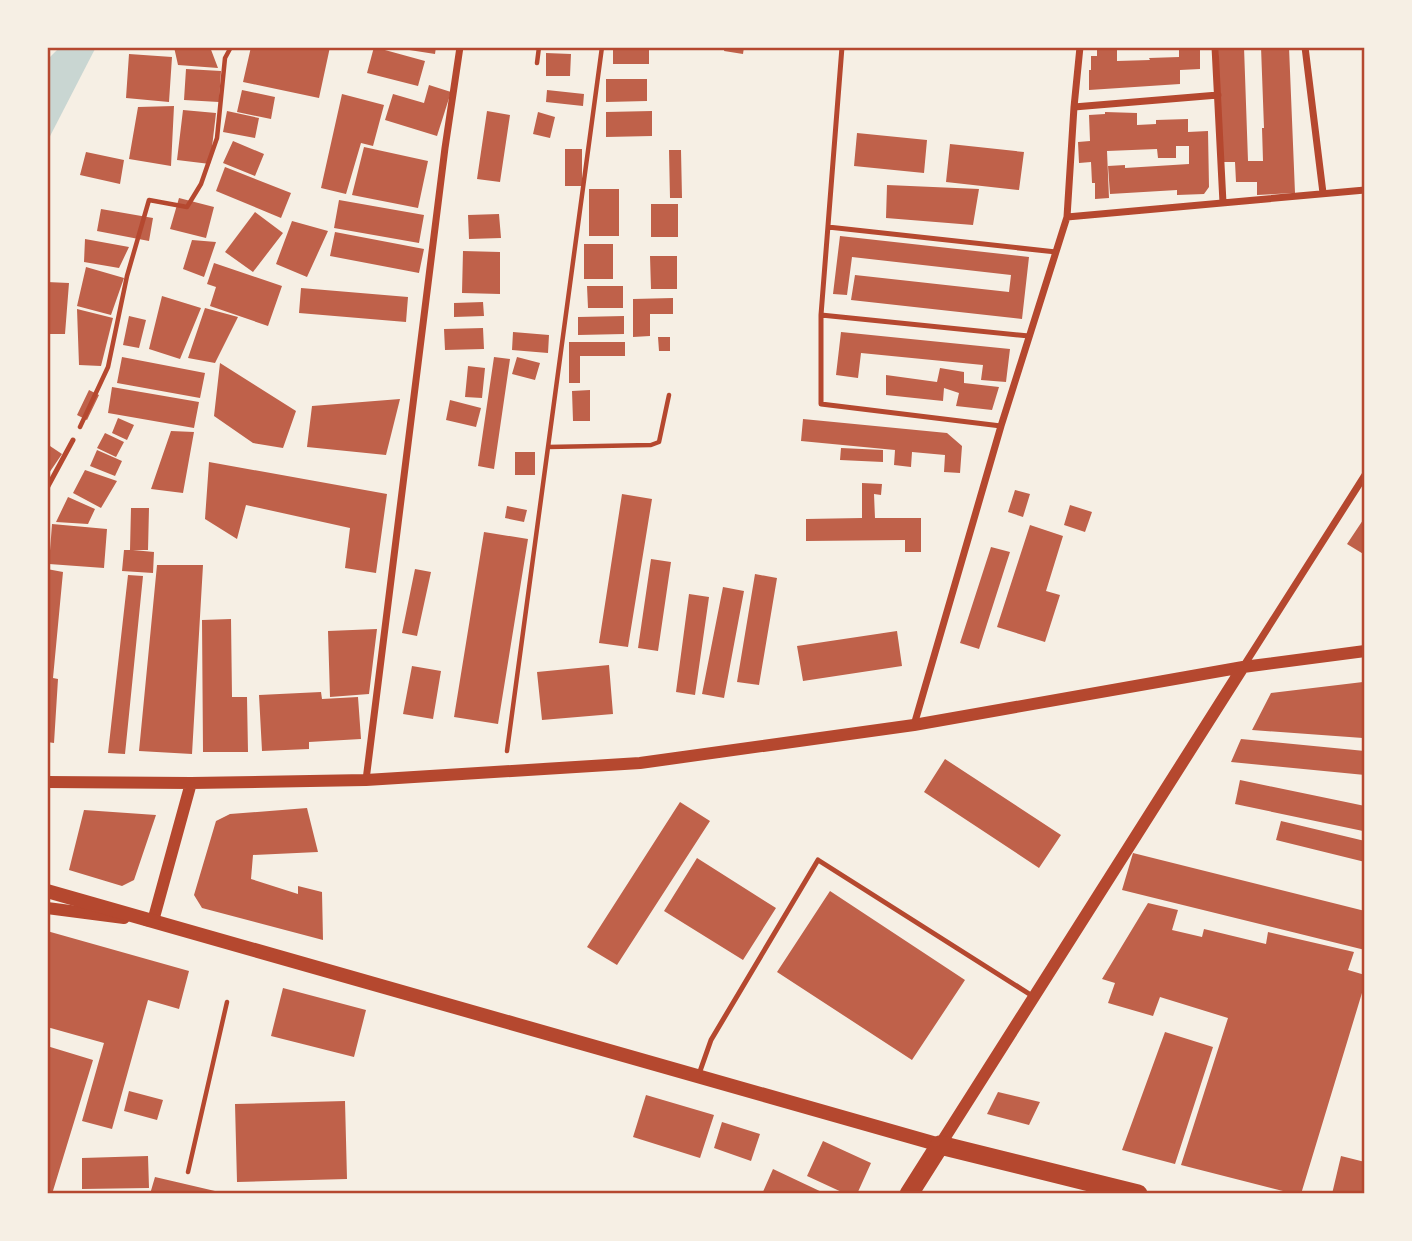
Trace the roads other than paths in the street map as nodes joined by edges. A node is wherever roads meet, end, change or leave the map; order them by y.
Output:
1 (460, 47) edge
2 (842, 47) edge
3 (1080, 47) edge
4 (1215, 47) edge
5 (1306, 47) edge
6 (1218, 95) junction
7 (1074, 107) junction
8 (1365, 190) edge
9 (1323, 193) junction
10 (1223, 202) junction
11 (1067, 217) junction
12 (828, 227) junction
13 (1056, 253) junction
14 (821, 314) junction
15 (1029, 336) junction
16 (1001, 426) junction
17 (73, 440) road end
18 (1365, 475) edge
19 (47, 488) edge
20 (1365, 651) edge
21 (1243, 667) junction
22 (914, 725) junction
23 (366, 780) junction
24 (47, 782) edge
25 (191, 783) junction
26 (47, 891) edge
27 (47, 908) edge
28 (153, 921) junction
29 (1034, 997) junction
30 (699, 1076) junction
31 (940, 1145) junction
32 (909, 1194) edge
33 (1138, 1194) edge

1 - 23 street
2 - 12 lane
3 - 7 street
4 - 6 street
5 - 9 street
6 - 7 street
6 - 10 street
7 - 11 street
8 - 9 street
9 - 10 street
10 - 11 street
11 - 13 street
12 - 13 lane
12 - 14 lane
13 - 15 street
14 - 15 lane
14 - 16 lane
15 - 16 street
16 - 22 street
17 - 19 lane
18 - 21 street
20 - 21 street
21 - 22 street
21 - 29 street
22 - 23 street
23 - 25 street
24 - 25 street
25 - 28 street
26 - 28 main road
27 - 28 street
28 - 30 main road
29 - 30 lane
29 - 31 street
30 - 31 main road
31 - 32 highway
31 - 33 highway

